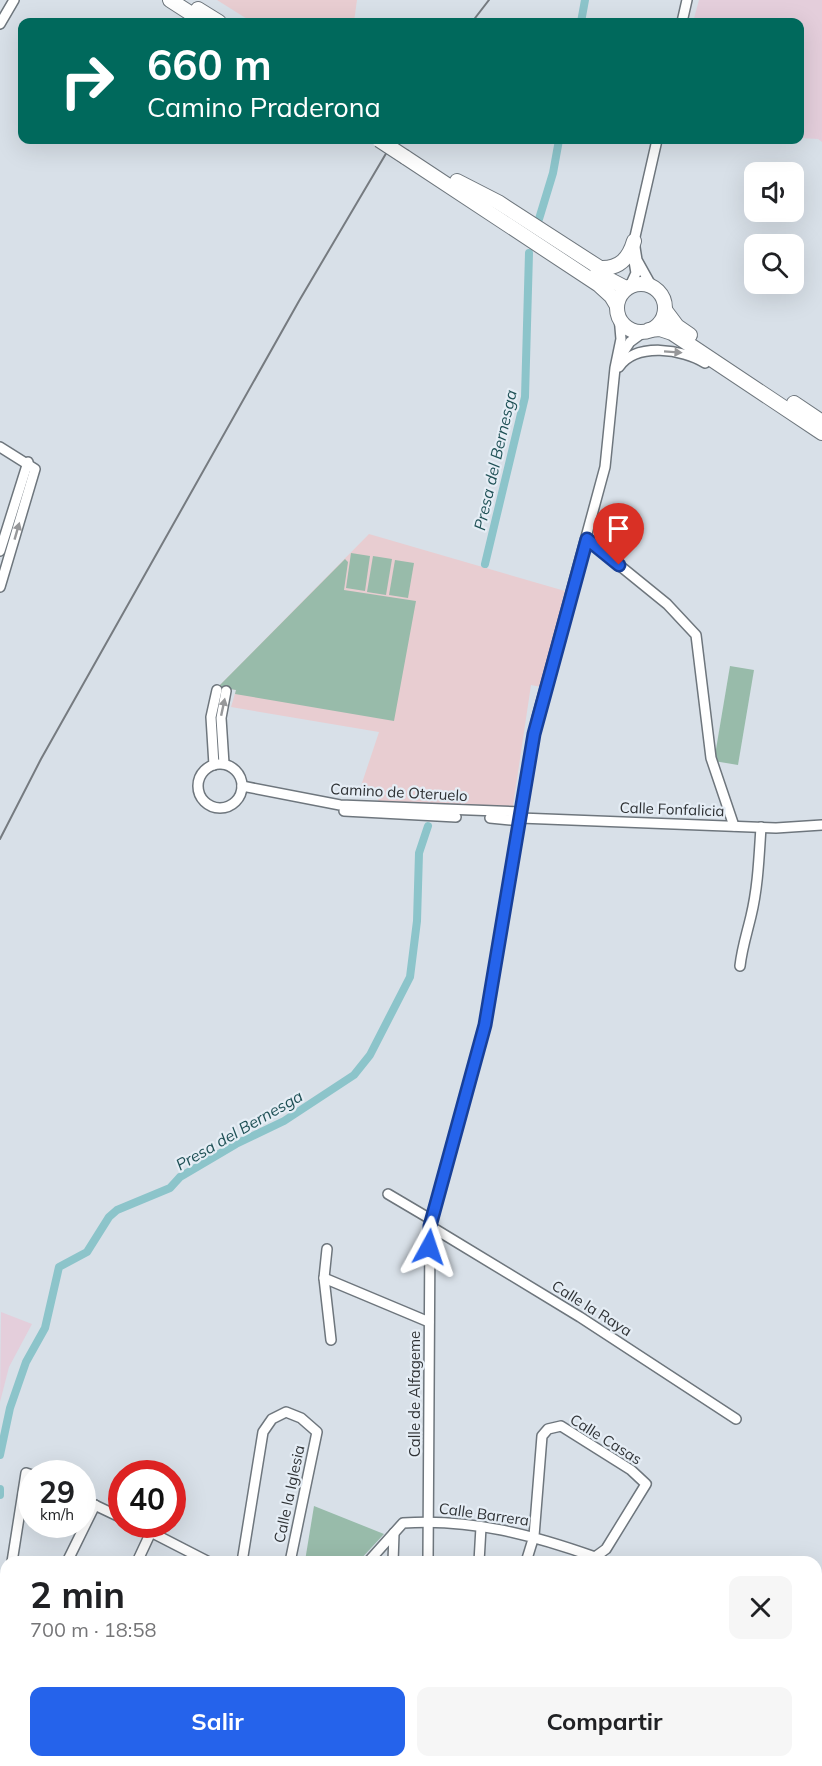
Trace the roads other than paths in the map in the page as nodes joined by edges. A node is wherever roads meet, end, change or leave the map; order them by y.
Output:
1 (15, 0) edge
2 (170, 0) edge
3 (185, 0) edge
4 (687, 0) edge
5 (198, 18) edge
6 (213, 18) edge
7 (683, 18) edge
8 (0, 24) edge
9 (388, 144) edge
10 (398, 144) edge
11 (656, 144) edge
12 (407, 153) junction
13 (458, 181) junction
14 (632, 245) junction
15 (628, 287) junction
16 (652, 287) junction
17 (665, 310) junction
18 (618, 311) junction
19 (647, 331) junction
20 (619, 367) junction
21 (615, 382) junction
22 (804, 421) junction
23 (822, 422) edge
24 (822, 434) edge
25 (0, 447) edge
26 (28, 462) junction
27 (587, 539) junction
28 (0, 551) edge
29 (0, 587) edge
30 (224, 764) junction
31 (213, 765) junction
32 (242, 788) junction
33 (520, 817) junction
34 (822, 825) edge
35 (734, 826) junction
36 (761, 827) junction
37 (740, 966) dead end
38 (388, 1194) dead end
39 (431, 1223) junction
40 (327, 1249) dead end
41 (324, 1278) junction
42 (429, 1322) junction
43 (331, 1340) dead end
44 (736, 1419) dead end
45 (646, 1485) joint
46 (429, 1521) junction
47 (481, 1527) junction
48 (18, 1531) edge
49 (394, 1533) junction
50 (534, 1536) junction
51 (79, 1538) edge
52 (148, 1538) edge
53 (163, 1538) edge
54 (13, 1556) edge
55 (70, 1556) edge
56 (140, 1556) edge
57 (197, 1556) edge
58 (243, 1556) edge
59 (291, 1556) edge
60 (373, 1556) edge
61 (393, 1556) edge
62 (428, 1556) edge
63 (479, 1556) edge
64 (528, 1556) edge
65 (592, 1556) edge
66 (596, 1556) edge

1 - 8 street
2 - 5 highway
3 - 6 highway
4 - 7 street
9 - 12 highway, bridge
10 - 12 highway
11 - 14 street
12 - 13 highway
12 - 18 highway
13 - 14 highway
13 - 15 highway
14 - 15 street
14 - 16 street
15 - 16 highway
15 - 18 highway
16 - 17 highway
17 - 19 highway
17 - 23 highway
18 - 19 highway
18 - 21 street
19 - 20 street
19 - 22 highway
20 - 21 street
20 -> 22 street
21 - 27 street, Calle de Alfageme
22 - 24 highway
25 - 26 street
26 - 28 street
29 -> 26 street
27 - 33 street, Calle de Alfageme
27 - 35 street
30 - 31 street
30 -> 31 street
30 - 32 street
31 - 32 street
32 - 33 street, Camino de Oteruelo
33 - 35 street, Calle Fonfalicia
33 - 39 street, Calle de Alfageme
34 - 36 street, Calle Fonfalicia
35 - 36 street, Calle Fonfalicia
36 - 37 street
38 - 39 street, Calle la Raya
39 - 42 street, Calle de Alfageme
39 - 44 street, Calle la Raya
40 - 41 street
41 - 42 street
41 - 43 street
42 - 46 street, Calle de Alfageme
45 - 50 street, Calle Casas
45 - 66 street, Calle Barrera
46 - 47 street, Calle Barrera
46 - 49 street, Calle Barrera
46 - 62 street, Calle de Alfageme
47 - 50 street, Calle Barrera
47 - 63 street
48 - 54 street
49 - 60 street
49 - 61 street
50 - 64 street, Calle Casas
50 - 65 street, Calle Barrera
51 - 55 street
52 - 56 street
53 - 57 street
58 - 59 street, Calle la Iglesia

